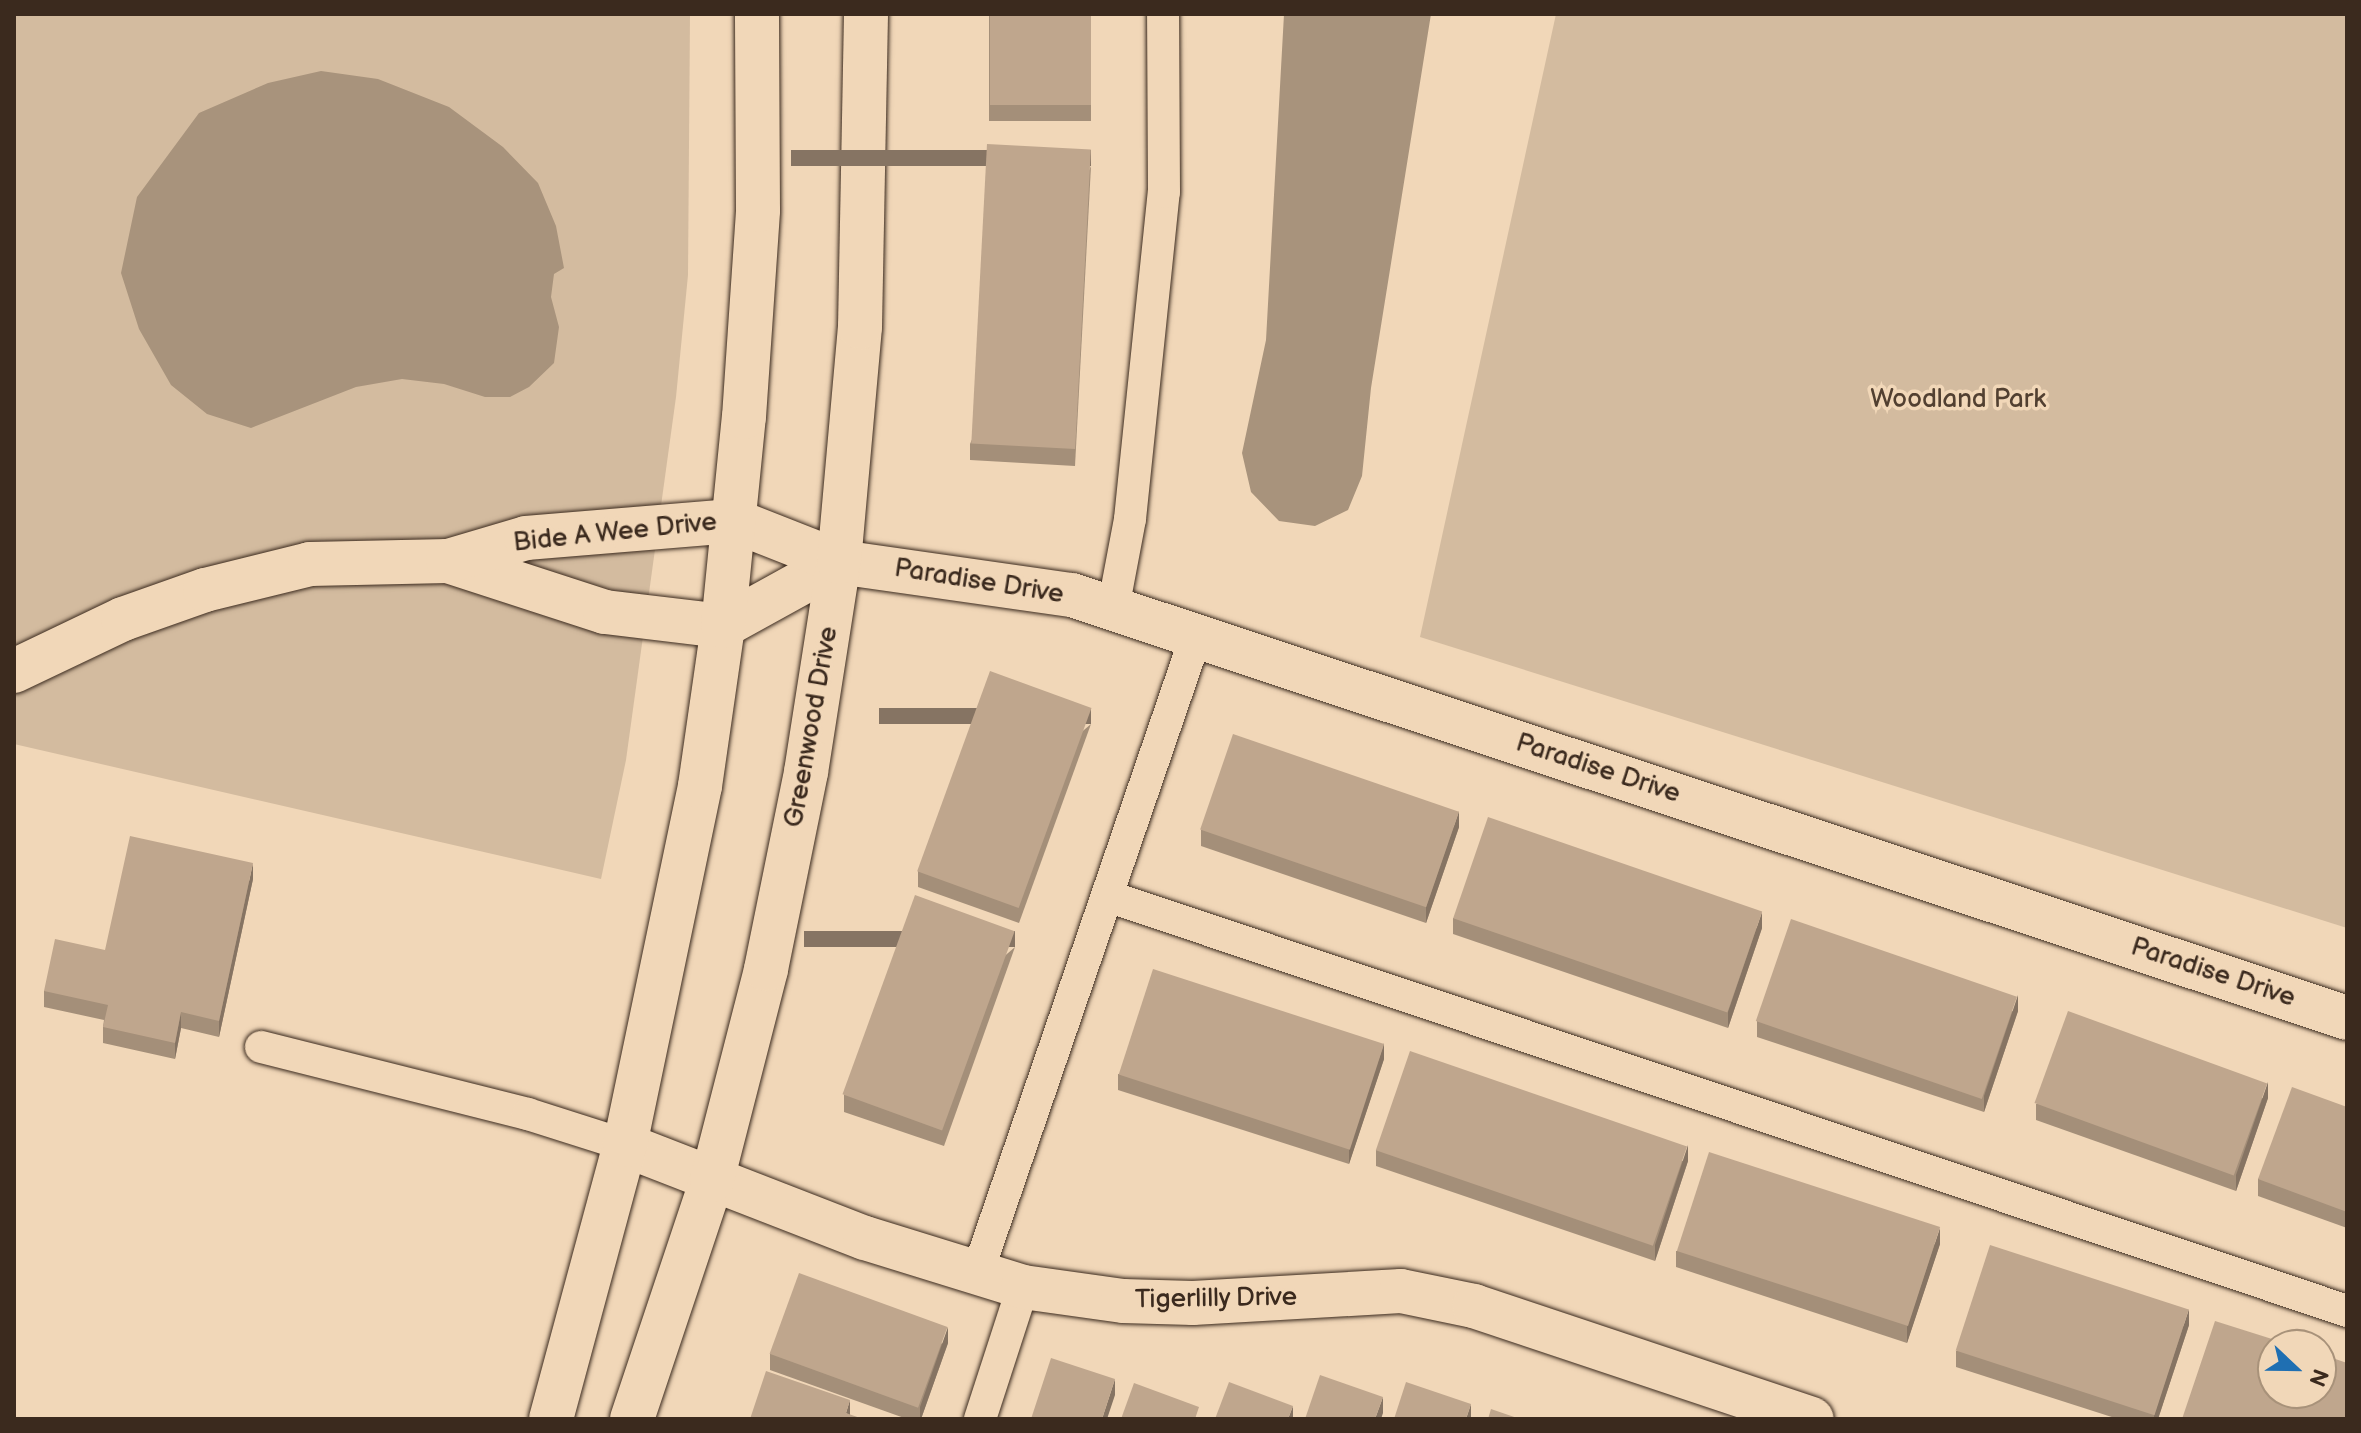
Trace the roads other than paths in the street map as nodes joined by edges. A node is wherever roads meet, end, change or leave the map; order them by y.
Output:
1 (757, 14) edge
2 (866, 14) edge
3 (1163, 14) edge
4 (735, 521) junction
5 (448, 561) junction
6 (839, 562) junction
7 (1113, 609) junction
8 (723, 626) junction
9 (1196, 636) junction
10 (14, 671) edge
11 (1107, 896) junction
12 (2347, 1018) edge
13 (261, 1047) dead end
14 (625, 1145) junction
15 (712, 1180) junction
16 (977, 1274) junction
17 (1023, 1287) junction
18 (2347, 1311) edge
19 (551, 1419) edge
20 (632, 1419) edge
21 (980, 1419) edge
22 (1812, 1419) edge

1 - 4 street
2 - 6 street, Greenwood Drive
3 - 7 lane
4 - 5 street, Bide A Wee Drive
4 - 6 street, Bide A Wee Drive
4 - 8 street
5 - 8 street, Bide A Wee Drive
5 - 10 street, Bide A Wee Drive
6 - 7 street, Paradise Drive
6 - 8 street
6 - 15 street, Greenwood Drive
7 - 9 street, Paradise Drive
8 - 14 street
9 - 11 lane
9 - 12 street, Paradise Drive
11 - 16 lane
11 - 18 lane
13 - 14 lane
14 - 15 street, Tigerlilly Drive
14 - 19 street
15 - 16 street, Tigerlilly Drive
15 - 20 street, Greenwood Drive
16 - 17 street, Tigerlilly Drive
17 - 21 lane
17 - 22 street, Tigerlilly Drive

